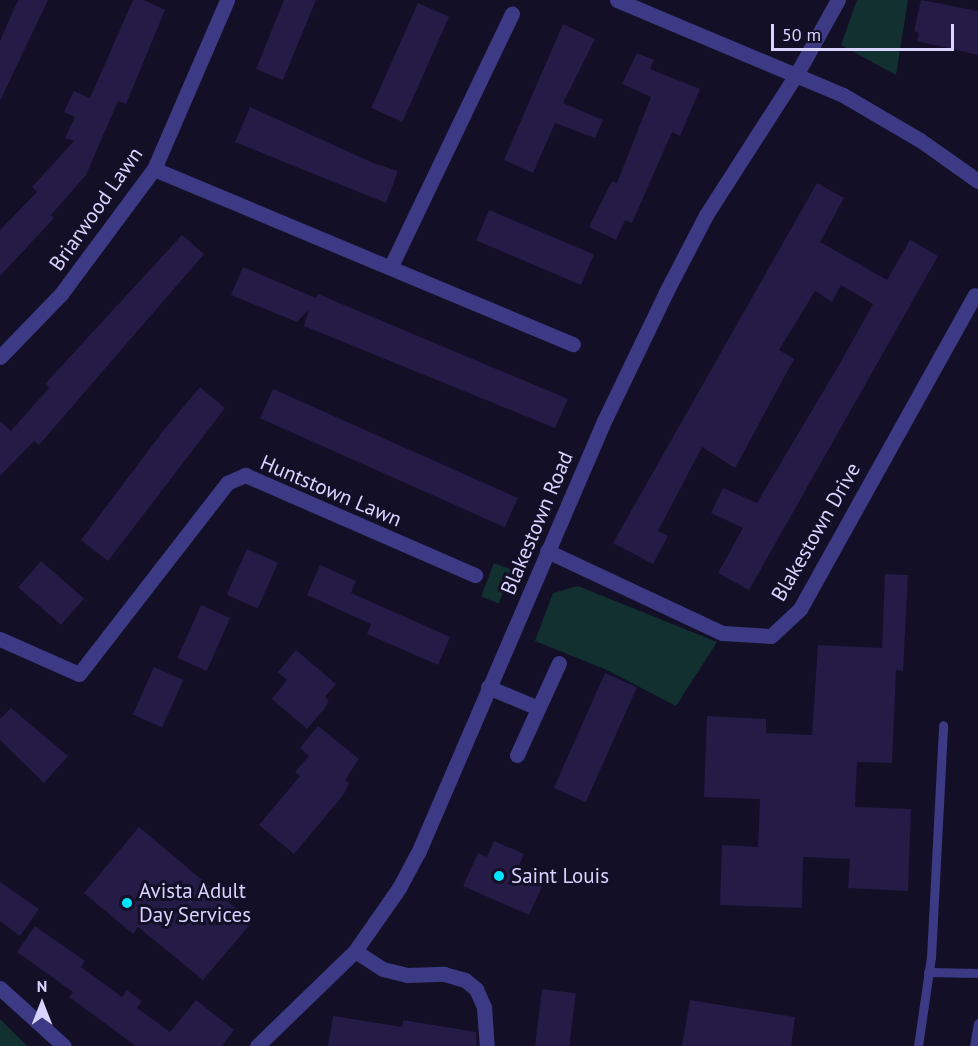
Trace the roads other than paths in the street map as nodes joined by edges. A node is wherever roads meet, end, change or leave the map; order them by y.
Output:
1 (227, 0) edge
2 (617, 0) edge
3 (838, 0) edge
4 (512, 14) dead end
5 (796, 75) junction
6 (154, 169) junction
7 (978, 181) edge
8 (391, 266) junction
9 (975, 295) dead end
10 (573, 344) dead end
11 (0, 357) edge
12 (547, 551) junction
13 (475, 575) dead end
14 (0, 639) edge
15 (559, 663) dead end
16 (489, 687) junction
17 (538, 708) junction
18 (943, 726) dead end
19 (517, 755) dead end
20 (355, 951) junction
21 (928, 972) junction
22 (978, 973) edge
23 (0, 988) edge
24 (978, 1023) edge
25 (64, 1046) edge
26 (258, 1046) edge
27 (487, 1046) edge
28 (918, 1046) edge
29 (974, 1046) edge

1 - 6 street, Briarwood Lawn
2 - 5 street
3 - 5 street, Blakestown Road
4 - 8 street
5 - 7 street
5 - 12 street, Blakestown Road
6 - 8 street
6 - 11 street, Briarwood Lawn
8 - 10 street
9 - 12 street, Blakestown Drive
12 - 16 street, Blakestown Road
13 - 14 street, Huntstown Lawn
15 - 17 street
16 - 17 street
16 - 20 street, Blakestown Road
17 - 19 street
18 - 21 lane
20 - 26 street, Blakestown Road
20 - 27 street
21 - 22 lane
21 - 28 lane
23 - 25 street
24 - 29 lane

